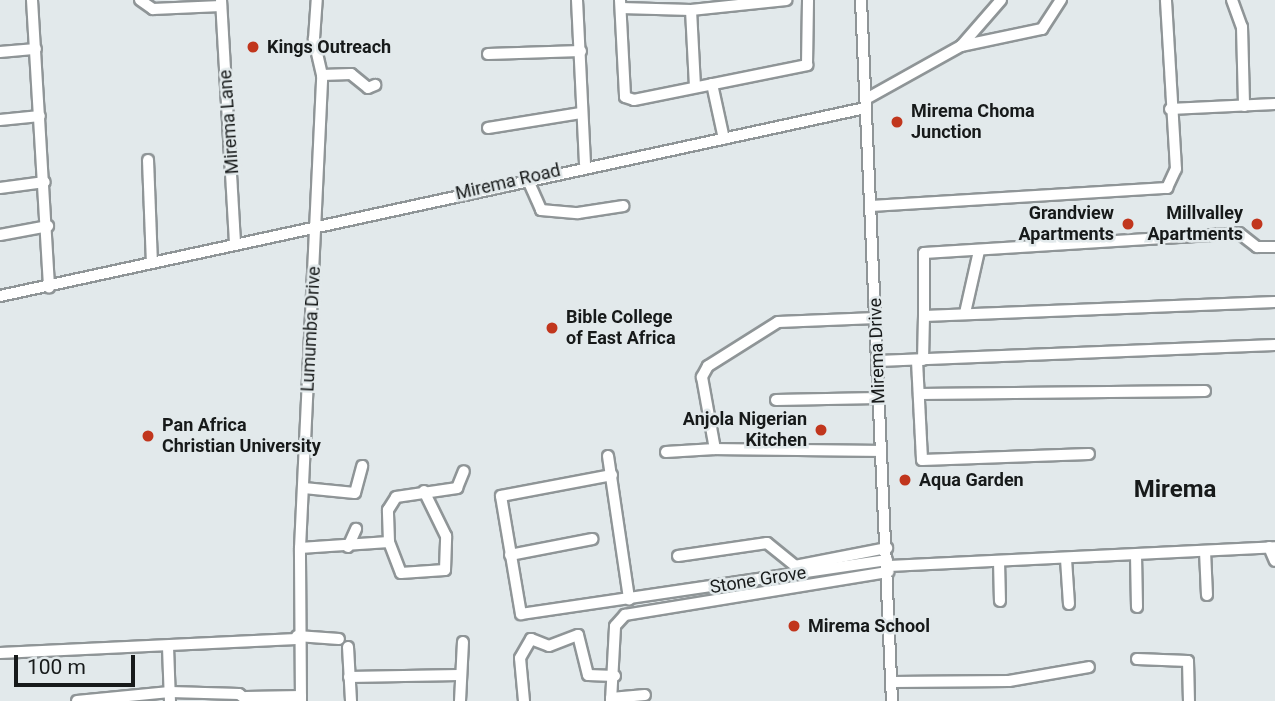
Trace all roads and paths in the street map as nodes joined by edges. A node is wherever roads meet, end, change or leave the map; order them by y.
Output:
1 (32, 0) edge
2 (141, 0) edge
3 (317, 0) edge
4 (577, 0) edge
5 (786, 0) edge
6 (808, 0) edge
7 (861, 0) edge
8 (1001, 0) edge
9 (1061, 0) edge
10 (1166, 0) edge
11 (1232, 0) edge
12 (221, 3) edge
13 (621, 4) edge
14 (691, 10) junction
15 (961, 46) junction
16 (36, 49) junction
17 (580, 51) junction
18 (0, 52) edge
19 (488, 54) dead end
20 (322, 75) junction
21 (712, 84) junction
22 (375, 85) dead end
23 (695, 86) junction
24 (866, 103) junction
25 (1275, 104) edge
26 (1244, 106) junction
27 (1170, 109) junction
28 (581, 113) junction
29 (40, 116) junction
30 (0, 120) edge
31 (488, 128) dead end
32 (724, 139) junction
33 (148, 160) dead end
34 (585, 164) junction
35 (527, 178) junction
36 (45, 181) junction
37 (0, 188) edge
38 (624, 206) dead end
39 (871, 206) junction
40 (48, 226) junction
41 (316, 227) junction
42 (0, 234) edge
43 (235, 244) junction
44 (1275, 247) edge
45 (979, 251) junction
46 (152, 263) junction
47 (49, 287) junction
48 (0, 296) edge
49 (1275, 302) edge
50 (965, 313) junction
51 (925, 316) junction
52 (876, 318) junction
53 (1275, 345) edge
54 (920, 360) junction
55 (878, 361) junction
56 (1205, 391) dead end
57 (919, 394) junction
58 (878, 398) junction
59 (776, 400) dead end
60 (715, 449) junction
61 (880, 451) junction
62 (666, 452) dead end
63 (1089, 454) dead end
64 (608, 456) dead end
65 (362, 466) dead end
66 (464, 471) dead end
67 (612, 475) junction
68 (304, 488) junction
69 (424, 491) junction
70 (356, 529) dead end
71 (592, 539) dead end
72 (389, 542) junction
73 (348, 547) junction
74 (1272, 547) edge
75 (300, 548) junction
76 (1205, 551) junction
77 (510, 555) junction
78 (1136, 555) junction
79 (678, 556) dead end
80 (1066, 558) junction
81 (999, 561) junction
82 (1275, 561) edge
83 (888, 562) junction
84 (1207, 595) dead end
85 (629, 599) junction
86 (1000, 601) dead end
87 (1069, 604) dead end
88 (1137, 607) dead end
89 (297, 638) junction
90 (339, 639) dead end
91 (463, 642) dead end
92 (168, 647) junction
93 (348, 647) dead end
94 (0, 653) edge
95 (1137, 659) dead end
96 (1088, 667) dead end
97 (459, 674) junction
98 (615, 676) junction
99 (349, 677) junction
100 (893, 682) junction
101 (645, 695) dead end
102 (170, 697) edge
103 (301, 698) edge
104 (247, 699) edge
105 (611, 699) edge
106 (77, 701) edge
107 (351, 701) edge
108 (460, 701) edge
109 (524, 701) edge
110 (892, 701) edge
111 (1189, 701) edge

1 - 16 street
2 - 12 street
3 - 20 street, Lumumba Drive
4 - 17 street
5 - 14 street
6 - 21 street
7 - 24 street, Mirema Drive
8 - 15 street, Mirema Road
9 - 15 street
10 - 27 street
11 - 26 street
12 - 43 street, Mirema Lane
13 - 14 street
13 - 23 street
14 - 23 street
15 - 24 street, Mirema Road
16 - 18 street
16 - 29 street
17 - 19 street
17 - 28 street
20 - 22 street
20 - 41 street, Lumumba Drive
21 - 23 street
21 - 32 street
24 - 32 street, Mirema Road
24 - 39 street, Mirema Drive
25 - 26 street
26 - 27 street
27 - 39 street
28 - 31 street
28 - 34 street
29 - 30 street
29 - 36 street
32 - 34 street, Mirema Road
33 - 46 street
34 - 35 street, Mirema Road
35 - 38 street
35 - 41 street, Mirema Road
36 - 37 street
36 - 40 street
39 - 52 street, Mirema Drive
40 - 42 street
40 - 47 street
41 - 43 street, Mirema Road
41 - 68 street, Lumumba Drive
43 - 46 street, Mirema Road
44 - 45 street
45 - 50 street
45 - 51 street
46 - 47 street, Mirema Road
47 - 48 street, Mirema Road
49 - 50 street
50 - 51 street
51 - 54 street
52 - 55 street, Mirema Drive
52 - 60 street
53 - 54 street
54 - 55 street
54 - 57 street
55 - 58 street, Mirema Drive
56 - 57 street
57 - 63 street
58 - 59 street
58 - 61 street, Mirema Drive
60 - 61 street
60 - 62 street
61 - 83 street, Mirema Drive
64 - 67 street
65 - 68 street
66 - 69 street
67 - 77 street, Stone Grove
67 - 85 street
68 - 75 street, Lumumba Drive
69 - 72 street
69 - 72 street
70 - 73 street
71 - 77 street
72 - 73 street
73 - 75 street
74 - 76 street
74 - 82 street
75 - 89 street, Lumumba Drive
76 - 78 street
76 - 84 street
77 - 85 street, Stone Grove
78 - 80 street
78 - 88 street
79 - 83 street
80 - 81 street
80 - 87 street
81 - 83 street
81 - 86 street
83 - 85 street, Stone Grove
83 - 98 street
83 - 100 street, Mirema Drive
89 - 90 street
89 - 92 street
89 - 103 street, Lumumba Drive
91 - 97 street
92 - 94 street
92 - 102 street
93 - 99 street
95 - 111 street
96 - 100 street
97 - 99 street
97 - 108 street
98 - 105 street
98 - 109 street
99 - 107 street
100 - 110 street, Mirema Drive
101 - 105 street
102 - 104 street
102 - 106 street
103 - 104 street

